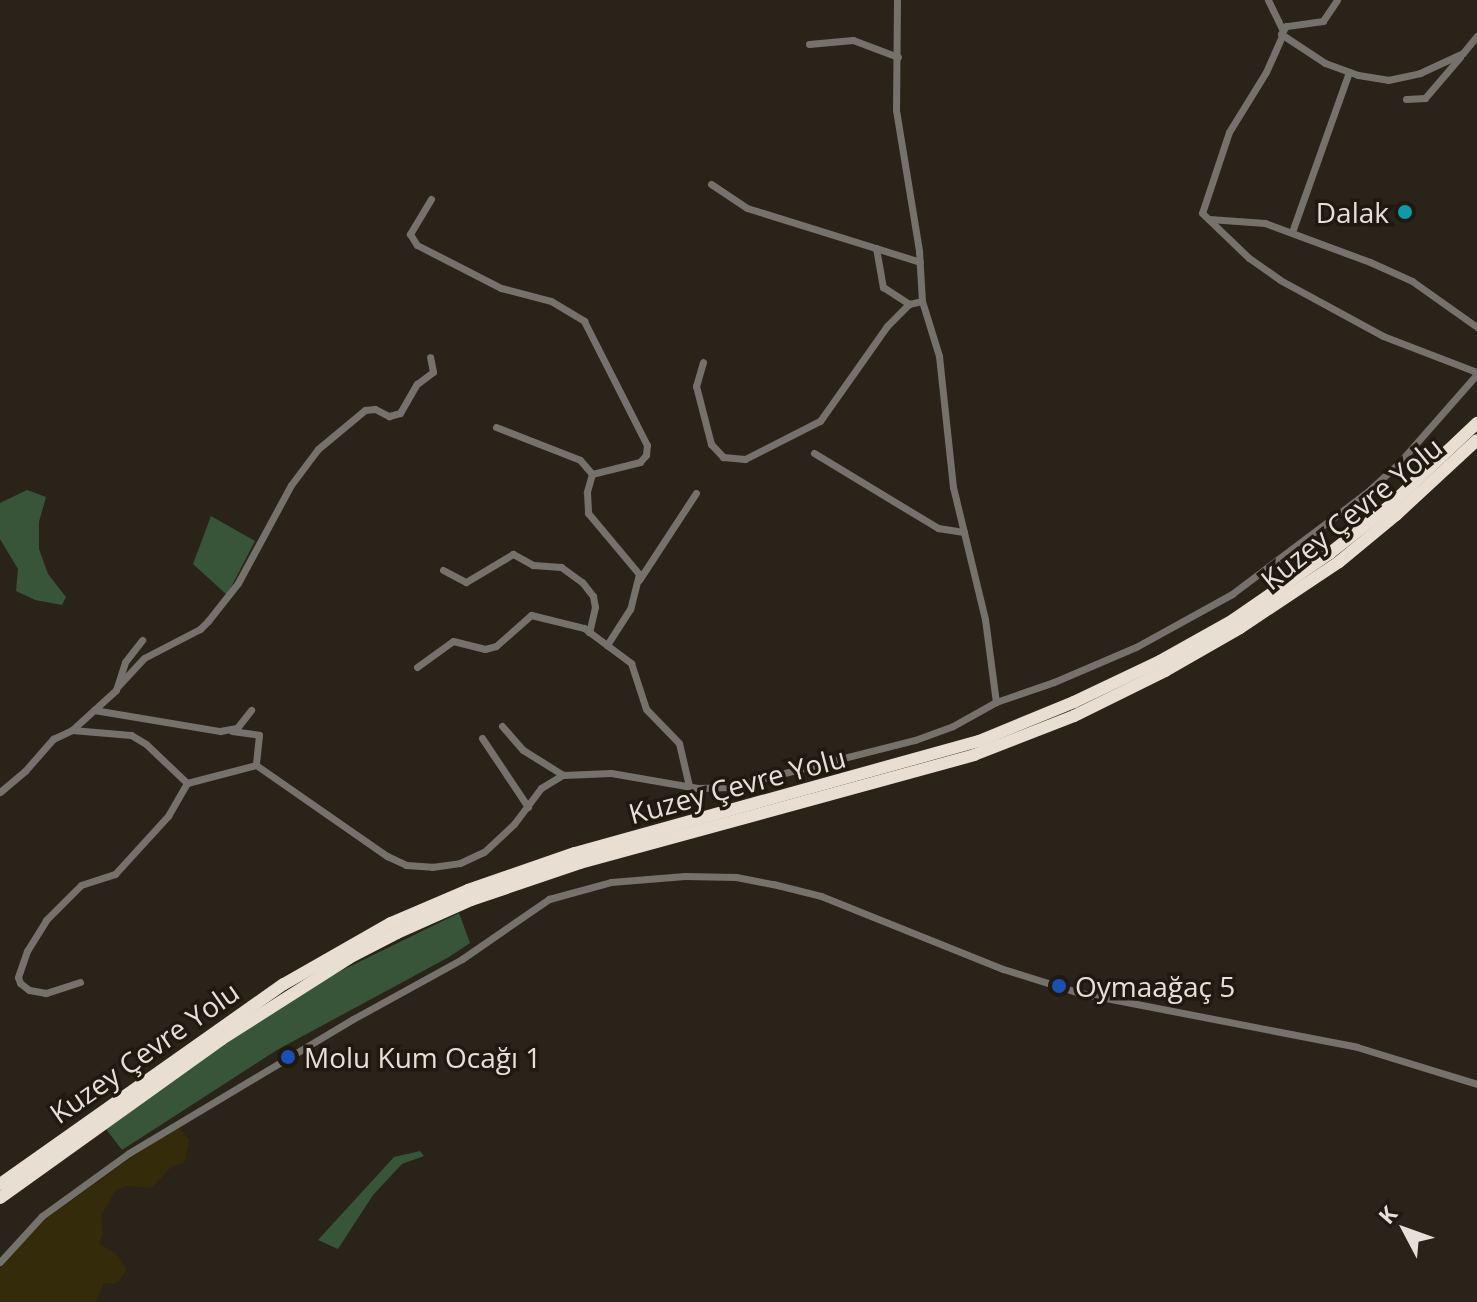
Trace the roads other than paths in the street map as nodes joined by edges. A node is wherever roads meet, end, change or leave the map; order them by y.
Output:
1 (897, 0) edge
2 (1268, 0) edge
3 (1337, 0) edge
4 (1282, 33) junction
5 (1477, 36) edge
6 (809, 44) dead end
7 (1463, 53) junction
8 (898, 57) junction
9 (1349, 72) junction
10 (1406, 99) dead end
11 (711, 184) dead end
12 (431, 199) dead end
13 (1208, 219) junction
14 (1292, 232) junction
15 (876, 248) junction
16 (920, 262) junction
17 (922, 301) junction
18 (909, 304) junction
19 (1477, 327) edge
20 (430, 357) dead end
21 (703, 362) dead end
22 (1477, 373) edge
23 (1477, 420) edge
24 (496, 427) dead end
25 (1477, 440) edge
26 (1477, 448) edge
27 (814, 453) dead end
28 (592, 474) junction
29 (696, 493) dead end
30 (1396, 515) junction
31 (964, 532) junction
32 (443, 570) dead end
33 (639, 580) junction
34 (589, 632) junction
35 (142, 640) dead end
36 (607, 645) junction
37 (417, 667) dead end
38 (118, 686) junction
39 (996, 702) junction
40 (94, 710) junction
41 (251, 710) dead end
42 (502, 726) dead end
43 (72, 730) junction
44 (232, 731) junction
45 (482, 738) dead end
46 (256, 765) junction
47 (563, 775) junction
48 (187, 783) junction
49 (689, 786) junction
50 (0, 792) edge
51 (528, 807) junction
52 (80, 982) dead end
53 (1477, 1084) edge
54 (0, 1184) edge
55 (0, 1198) edge
56 (0, 1262) edge

1 - 8 street
2 - 4 street
3 - 4 street
4 - 9 street
4 - 13 street
5 - 7 street
6 - 8 street
7 - 9 street
7 - 10 street
8 - 16 street
9 - 14 street
11 - 15 street
12 - 28 street
13 - 14 street
13 - 22 street
14 - 19 street
15 - 16 street
15 - 18 street
16 - 17 street
17 - 18 street
17 - 31 street
18 - 21 street
20 - 38 street
22 - 39 street
23 - 54 highway, Kuzey Çevre Yolu
24 - 28 street
25 - 30 highway, Kuzey Çevre Yolu
26 - 30 highway
27 - 31 street
28 - 33 street
29 - 33 street
30 - 55 highway, Kuzey Çevre Yolu
31 - 39 street
32 - 34 street
33 - 36 street
34 - 36 street
34 - 37 street
35 - 38 street
36 - 49 street
38 - 40 street
39 - 49 street
40 - 43 street
40 - 44 street
41 - 44 street
42 - 47 street
43 - 48 street
43 - 50 street
44 - 46 street
45 - 51 street
46 - 48 street
46 - 51 street
47 - 49 street
47 - 51 street
48 - 52 street
53 - 56 street

